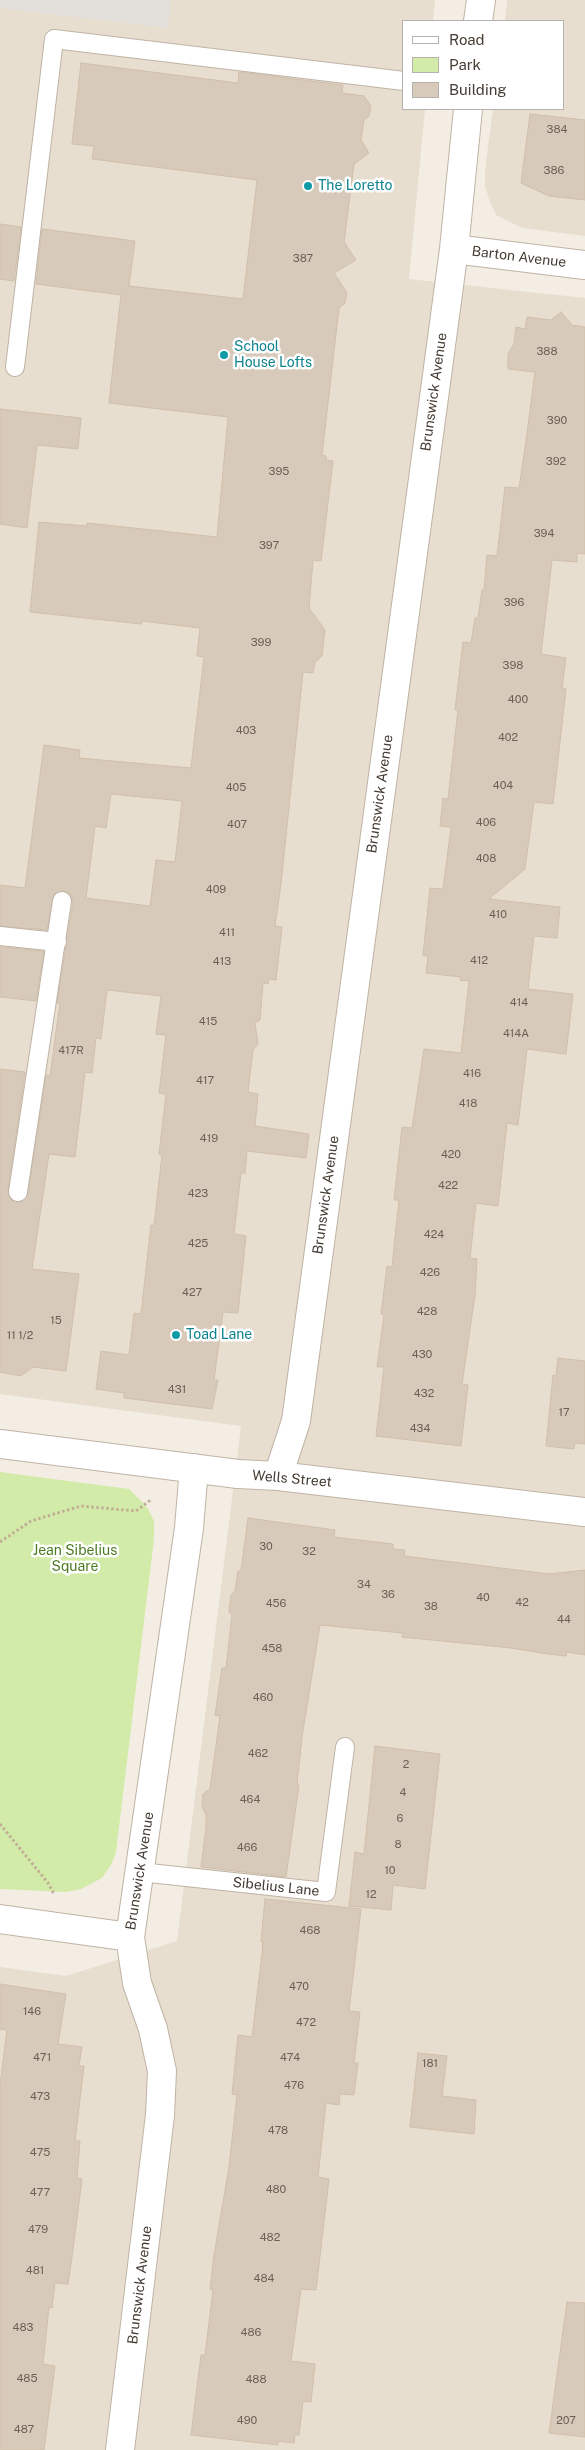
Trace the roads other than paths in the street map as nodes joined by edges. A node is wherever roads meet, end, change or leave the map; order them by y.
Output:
1 (481, 0) edge
2 (478, 20) edge
3 (402, 81) edge
4 (468, 110) edge
5 (454, 250) junction
6 (585, 265) edge
7 (14, 367) dead end
8 (62, 901) dead end
9 (0, 936) edge
10 (56, 942) junction
11 (18, 1192) dead end
12 (0, 1444) edge
13 (194, 1468) junction
14 (278, 1476) junction
15 (585, 1512) edge
16 (345, 1746) dead end
17 (140, 1872) junction
18 (0, 1920) edge
19 (130, 1937) junction
20 (120, 2450) edge

1 - 2 street
3 - 7 lane
4 - 5 street, Brunswick Avenue
5 - 6 street, Barton Avenue
5 - 14 street, Brunswick Avenue
8 - 10 lane
9 - 10 lane
10 - 11 lane
12 - 13 street, Wells Street
13 - 14 street, Wells Street
13 - 17 street, Brunswick Avenue
14 - 15 street, Wells Street
16 - 17 lane, Sibelius Lane
17 - 19 street, Brunswick Avenue
18 - 19 street
19 - 20 street, Brunswick Avenue

